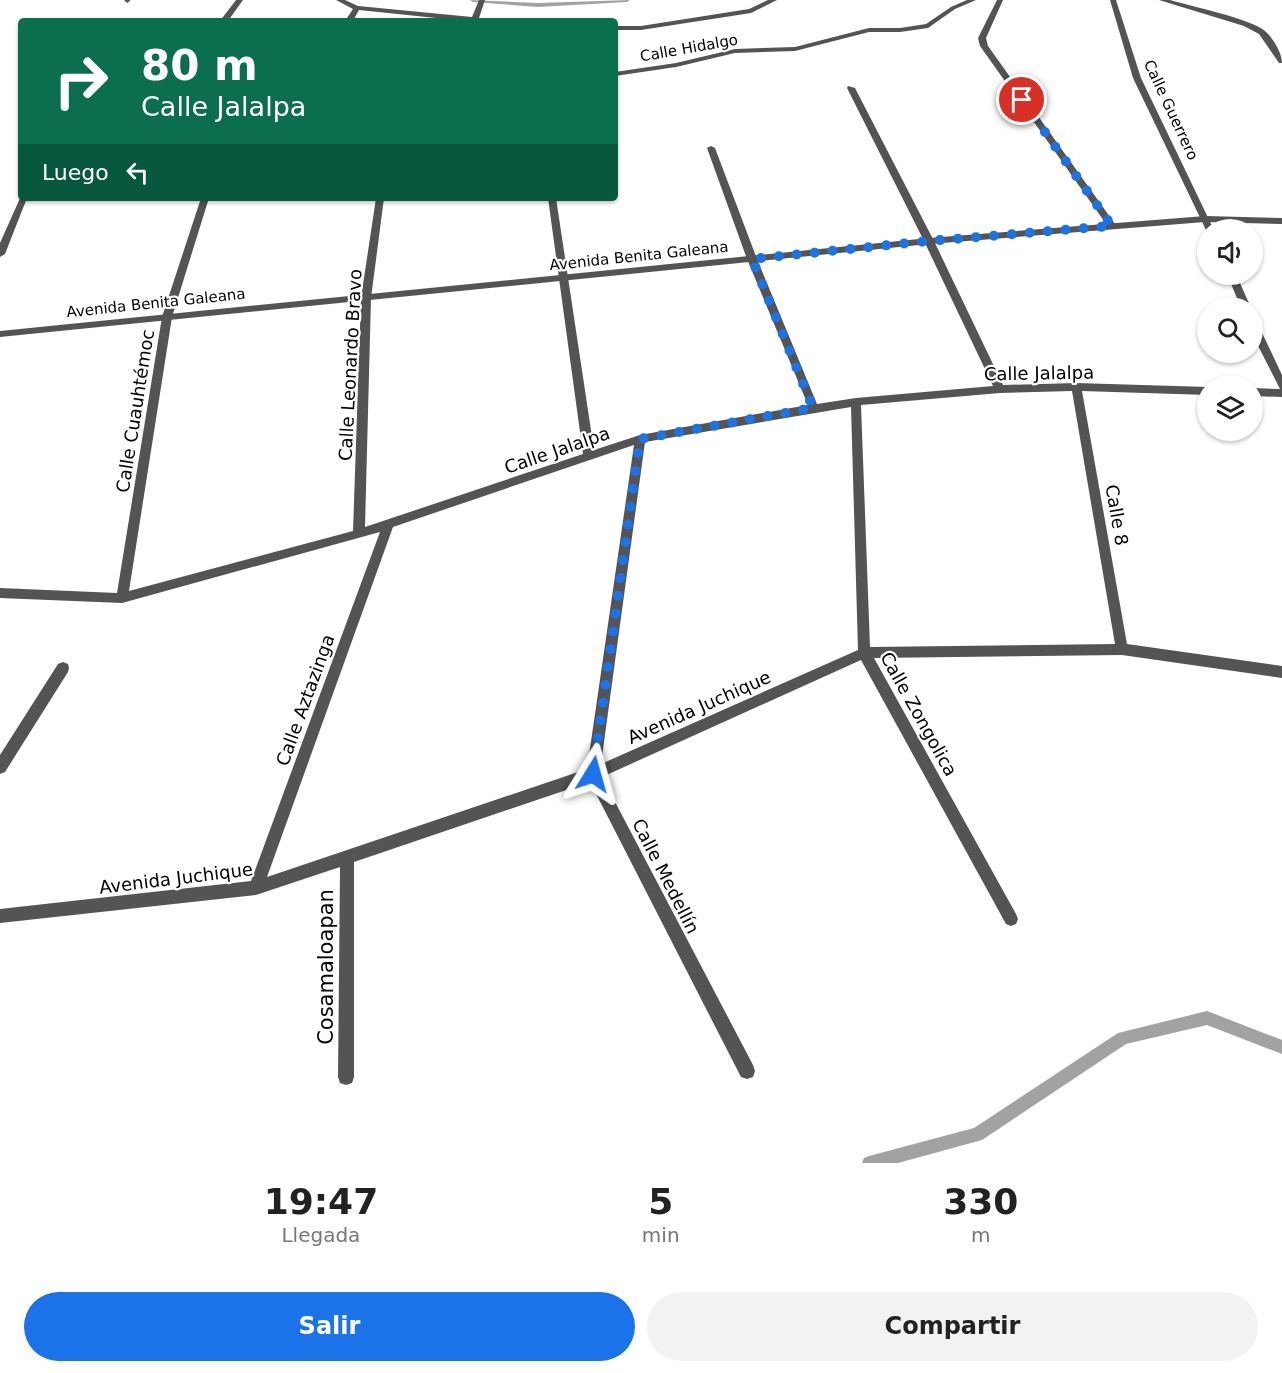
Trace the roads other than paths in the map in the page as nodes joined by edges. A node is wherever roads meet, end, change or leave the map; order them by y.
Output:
1 (240, 0) edge
2 (339, 0) edge
3 (482, 0) edge
4 (774, 0) edge
5 (973, 0) edge
6 (1000, 0) edge
7 (1113, 0) edge
8 (1162, 0) edge
9 (357, 8) junction
10 (226, 18) edge
11 (351, 18) edge
12 (475, 18) edge
13 (618, 27) edge
14 (1282, 61) edge
15 (618, 74) edge
16 (851, 88) dead end
17 (711, 148) dead end
18 (22, 201) edge
19 (204, 201) edge
20 (380, 201) edge
21 (552, 201) edge
22 (1205, 219) edge
23 (1197, 220) edge
24 (1263, 221) edge
25 (1282, 221) edge
26 (1112, 226) junction
27 (929, 241) junction
28 (0, 254) edge
29 (752, 259) junction
30 (562, 280) junction
31 (366, 298) junction
32 (167, 317) junction
33 (0, 334) edge
34 (1263, 345) edge
35 (1282, 386) edge
36 (1076, 387) junction
37 (1000, 389) junction
38 (1197, 391) edge
39 (1263, 392) edge
40 (1282, 393) edge
41 (856, 402) junction
42 (813, 408) junction
43 (640, 439) junction
44 (589, 455) junction
45 (388, 525) junction
46 (359, 534) junction
47 (0, 593) edge
48 (123, 598) junction
49 (1122, 649) junction
50 (864, 653) junction
51 (63, 668) dead end
52 (1282, 672) edge
53 (0, 767) edge
54 (593, 774) junction
55 (347, 858) junction
56 (256, 888) junction
57 (0, 916) edge
58 (1011, 919) dead end
59 (747, 1071) dead end
60 (346, 1077) dead end

1 - 10 street
2 - 9 street
3 - 12 street
4 - 13 street
5 - 15 street, Calle Hidalgo
6 - 26 street
7 - 22 street, Calle Guerrero
8 - 14 street
9 - 11 street
9 - 12 street
16 - 27 street
17 - 29 street
18 - 28 street
19 - 32 street, Calle Cuauhtémoc
20 - 31 street, Calle Leonardo Bravo
21 - 30 street
23 - 26 street, Avenida Benita Galeana
24 - 25 street, Avenida Benita Galeana
26 - 27 street, Avenida Benita Galeana
27 - 29 street, Avenida Benita Galeana
27 - 37 street
29 - 30 street, Avenida Benita Galeana
29 - 42 street
30 - 31 street, Avenida Benita Galeana
30 - 44 street
31 - 32 street, Avenida Benita Galeana
31 - 46 street, Calle Leonardo Bravo
32 - 33 street, Avenida Benita Galeana
32 - 48 street, Calle Cuauhtémoc
34 - 35 street
36 - 37 street, Calle Jalalpa
36 - 38 street, Calle Jalalpa
36 - 49 street, Calle 8
37 - 41 street, Calle Jalalpa
39 - 40 street
41 - 42 street, Calle Jalalpa
41 - 50 street, Calle Zongolica
42 - 43 street, Calle Jalalpa
43 - 44 street, Calle Jalalpa
43 - 54 street
44 - 45 street, Calle Jalalpa
45 - 46 street, Calle Jalalpa
45 - 56 street, Calle Aztazinga
46 - 48 street, Calle Jalalpa
47 - 48 street, Calle Jalalpa
49 - 50 street, Avenida Juchique
49 - 52 street, Avenida Juchique
50 - 54 street, Avenida Juchique
50 - 58 street, Calle Zongolica
51 - 53 street
54 - 55 street, Avenida Juchique
54 - 59 street, Calle Medellín
55 - 56 street, Avenida Juchique
55 - 60 street, Cosamaloapan
56 - 57 street, Avenida Juchique

